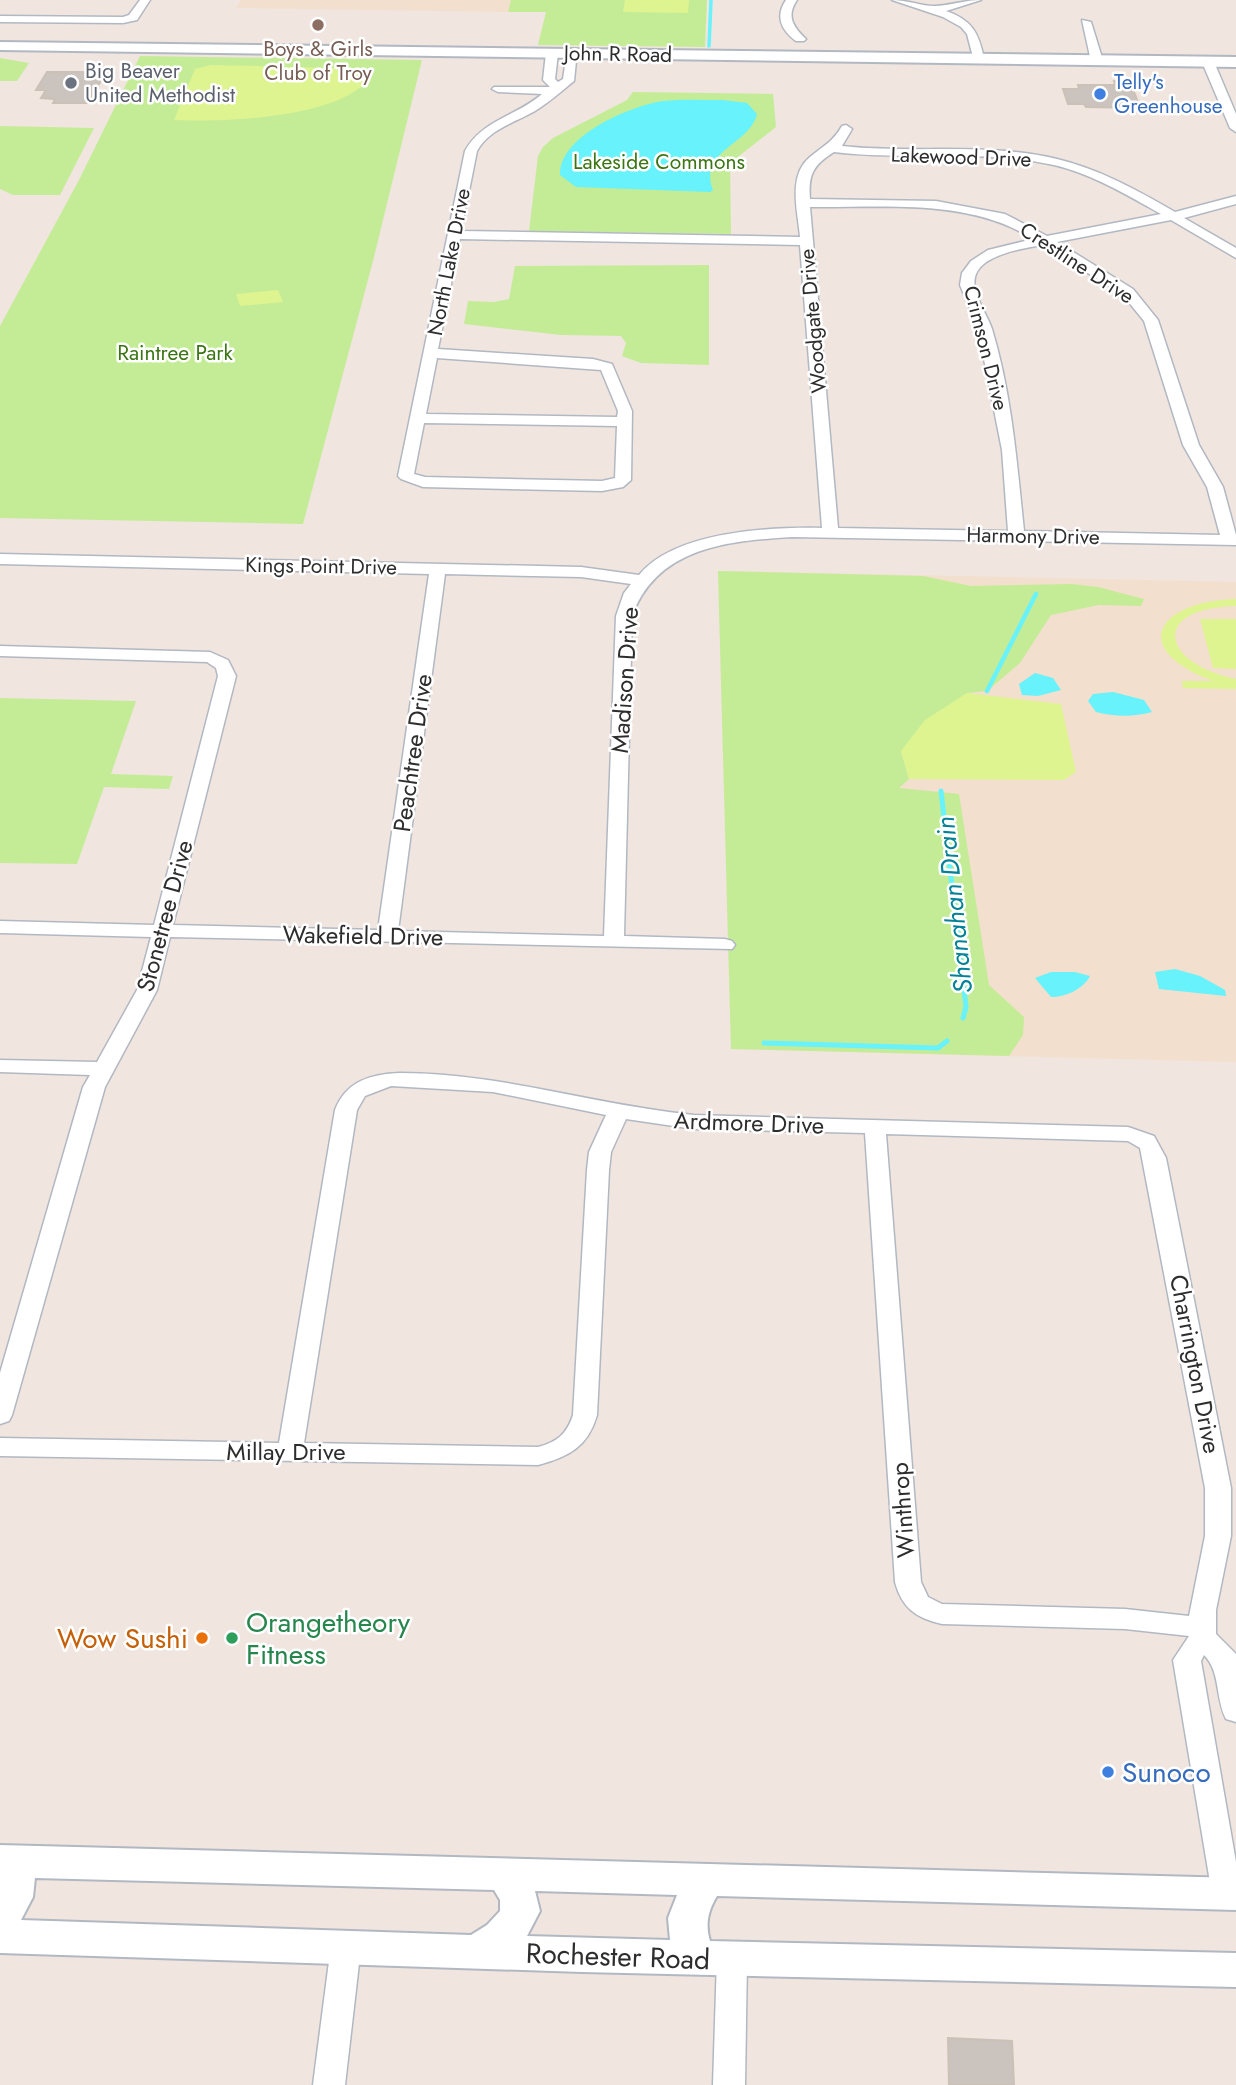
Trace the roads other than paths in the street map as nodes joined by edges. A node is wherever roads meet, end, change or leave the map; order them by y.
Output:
1 (792, 0) edge
2 (897, 0) edge
3 (976, 0) edge
4 (143, 2) edge
5 (931, 11) junction
6 (0, 19) edge
7 (1086, 22) dead end
8 (800, 39) dead end
9 (0, 46) edge
10 (552, 53) junction
11 (573, 53) junction
12 (978, 59) junction
13 (1097, 61) junction
14 (1208, 62) junction
15 (1236, 62) edge
16 (498, 89) dead end
17 (554, 89) junction
18 (1236, 128) edge
19 (846, 129) dead end
20 (832, 148) junction
21 (1236, 200) edge
22 (803, 203) junction
23 (1170, 216) junction
24 (455, 235) junction
25 (1044, 239) junction
26 (807, 241) junction
27 (1236, 254) edge
28 (430, 353) junction
29 (417, 418) junction
30 (625, 422) junction
31 (830, 532) junction
32 (1016, 536) junction
33 (1233, 540) edge
34 (0, 559) edge
35 (438, 568) junction
36 (641, 580) junction
37 (0, 650) edge
38 (0, 927) edge
39 (162, 931) junction
40 (387, 937) junction
41 (614, 942) junction
42 (725, 945) dead end
43 (0, 1066) edge
44 (102, 1069) junction
45 (619, 1111) junction
46 (875, 1127) junction
47 (1143, 1138) joint
48 (0, 1415) edge
49 (0, 1447) edge
50 (290, 1450) junction
51 (1202, 1632) junction
52 (1236, 1712) edge
53 (5, 1861) edge
54 (504, 1874) junction
55 (706, 1880) junction
56 (1231, 1894) edge
57 (0, 1917) edge
58 (0, 1936) edge
59 (346, 1946) junction
60 (476, 1952) junction
61 (715, 1958) junction
62 (1236, 1970) edge
63 (329, 2085) edge
64 (729, 2085) edge

1 - 8 street
2 - 5 street
3 - 5 street
4 - 6 street
5 - 12 street
7 - 13 street
9 - 10 main road, John R Road
10 - 11 main road, John R Road
10 - 17 street
11 - 12 main road, John R Road
11 - 17 street, North Lake Drive
12 - 13 main road, John R Road
13 - 14 main road, John R Road
14 - 15 main road, John R Road
14 - 18 street
16 - 17 street
17 - 24 street, North Lake Drive
19 - 20 street, Woodgate Drive
20 - 22 street, Woodgate Drive
20 - 23 street, Lakewood Drive
21 - 23 street, Crimson Drive
22 - 25 street, Crestline Drive
22 - 26 street, Woodgate Drive
23 - 25 street, Crimson Drive
23 - 27 street, Lakewood Drive
24 - 26 street
24 - 28 street, North Lake Drive
25 - 32 street, Crimson Drive
25 - 33 street, Crestline Drive
26 - 31 street, Woodgate Drive
28 - 29 street, North Lake Drive
28 - 30 street
29 - 30 street
29 - 30 street, North Lake Drive
31 - 32 street, Harmony Drive
31 - 36 street, Madison Drive
32 - 33 street, Harmony Drive
34 - 35 street, Kings Point Drive
35 - 36 street, Kings Point Drive
35 - 40 street, Peachtree Drive
36 - 41 street, Madison Drive
37 - 39 street, Stonetree Drive
38 - 39 street, Wakefield Drive
39 - 40 street, Wakefield Drive
39 - 44 street, Stonetree Drive
40 - 41 street, Wakefield Drive
41 - 42 street, Wakefield Drive
43 - 44 street
44 - 48 street, Stonetree Drive
45 - 46 street, Ardmore Drive
45 - 50 street, Millay Drive
45 - 50 street, Ardmore Drive
46 - 47 street, Ardmore Drive
46 - 51 street, Winthrop
47 - 51 street, Charrington Drive
49 - 50 street, Millay Drive
51 - 52 street
51 - 56 street, Charrington Drive
53 - 54 main road
53 - 57 main road
54 - 55 main road
54 - 60 main road
55 - 56 main road
55 - 61 main road
58 - 59 main road, Rochester Road
59 - 60 main road, Rochester Road
59 - 63 street
60 - 61 main road, Rochester Road
61 - 62 main road, Rochester Road
61 - 64 street

